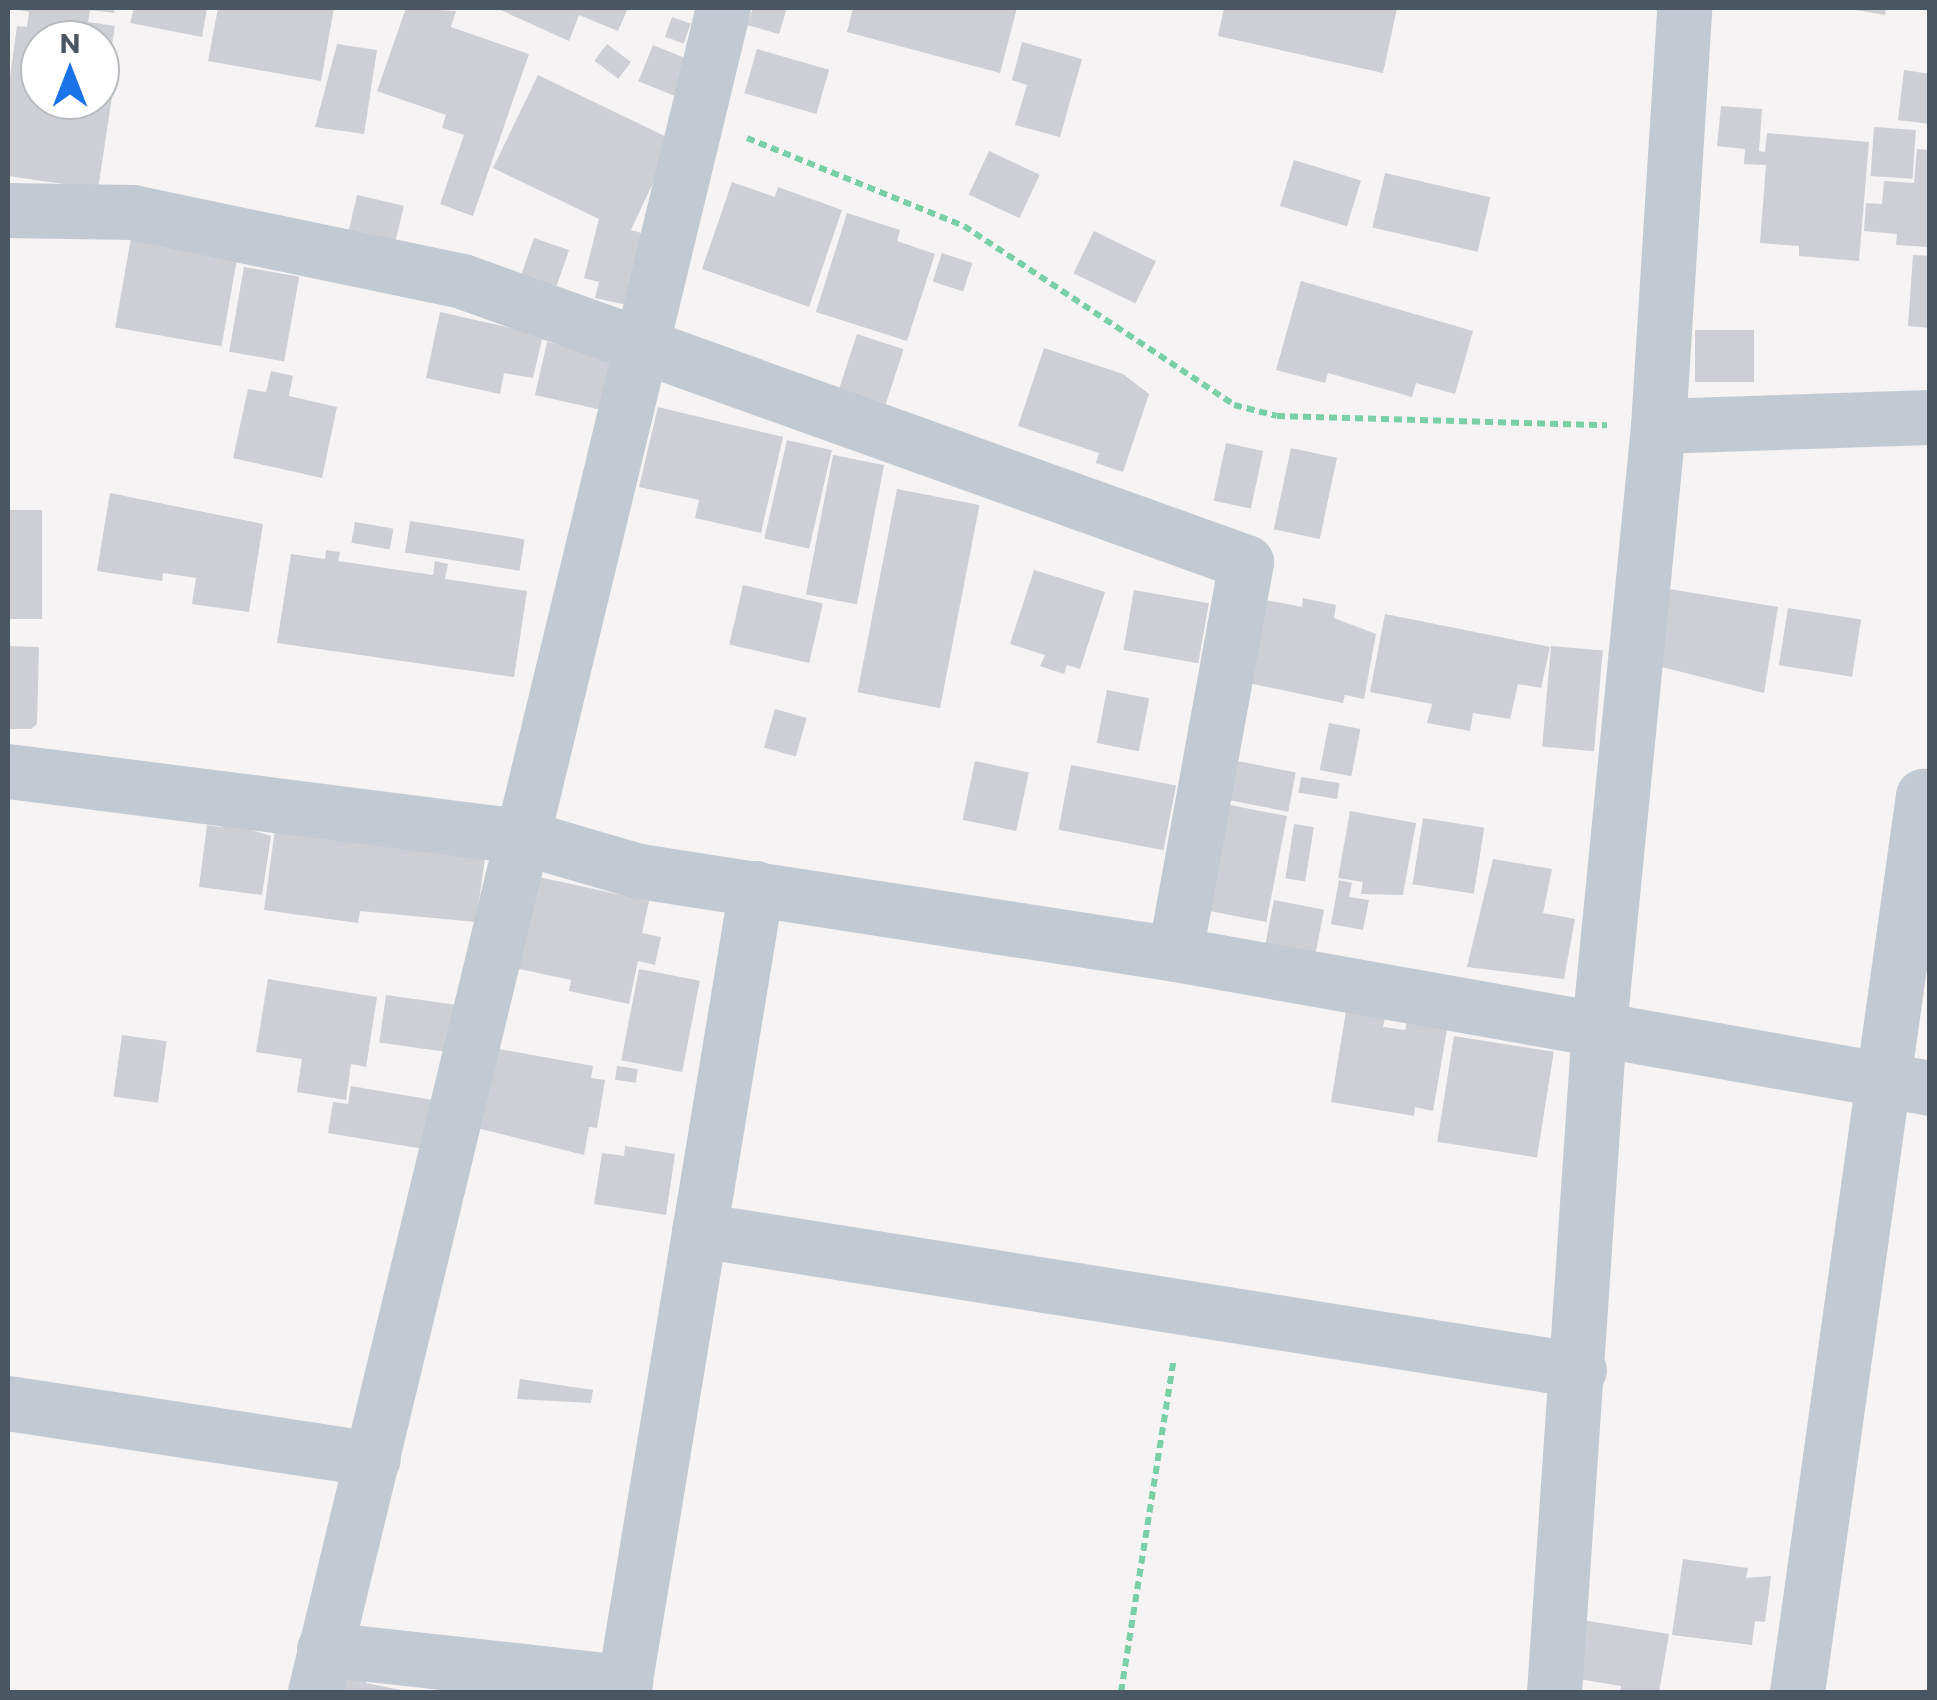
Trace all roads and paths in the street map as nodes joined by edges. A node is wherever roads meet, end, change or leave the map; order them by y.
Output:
1 (724, 8) edge
2 (1684, 8) edge
3 (696, 118) junction
4 (8, 210) edge
5 (642, 350) junction
6 (1930, 418) edge
7 (1658, 426) junction
8 (8, 772) edge
9 (1927, 784) edge
10 (519, 836) junction
11 (756, 888) junction
12 (1175, 954) junction
13 (1598, 1028) junction
14 (1907, 1084) edge
15 (699, 1230) junction
16 (1182, 1307) junction
17 (1578, 1370) junction
18 (8, 1403) edge
19 (373, 1459) junction
20 (320, 1671) edge
21 (624, 1687) edge
22 (1120, 1692) edge
23 (1554, 1692) edge
24 (1797, 1692) edge

1 - 3 street
2 - 7 street
3 - 5 street
3 - 7 path
4 - 5 street
5 - 10 street
5 - 12 street
6 - 7 street
7 - 13 street
8 - 10 street
9 - 14 street
10 - 11 street
10 - 19 street
11 - 12 street
11 - 15 street
12 - 13 street
13 - 14 street
13 - 17 street
14 - 24 street
15 - 16 street
15 - 21 street
16 - 17 street
16 - 22 path
17 - 23 street
18 - 19 street
19 - 20 street
20 - 21 street

